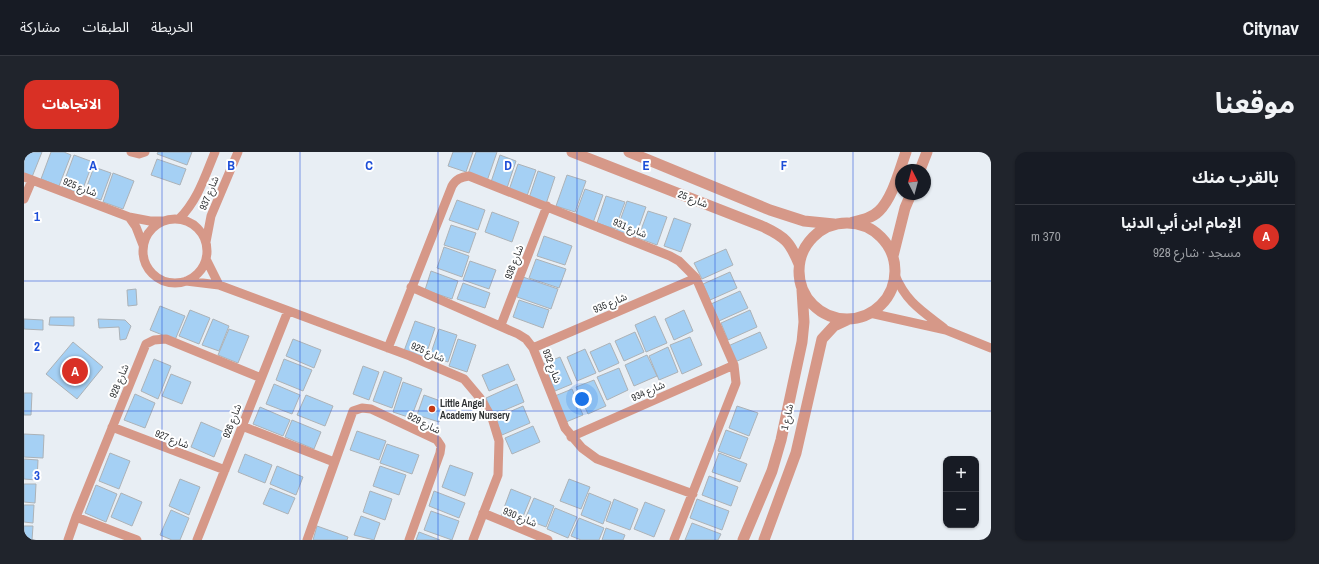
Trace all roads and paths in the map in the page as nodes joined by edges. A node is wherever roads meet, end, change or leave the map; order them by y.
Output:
1 (131, 152) edge
2 (145, 152) edge
3 (215, 152) edge
4 (238, 152) edge
5 (572, 152) edge
6 (629, 152) edge
7 (906, 152) edge
8 (927, 152) edge
9 (922, 164) edge
10 (28, 179) edge
11 (24, 199) edge
12 (908, 200) edge
13 (546, 206) junction
14 (129, 217) junction
15 (179, 219) junction
16 (164, 221) junction
17 (842, 223) junction
18 (206, 243) junction
19 (143, 244) junction
20 (893, 256) junction
21 (206, 259) junction
22 (800, 264) junction
23 (895, 275) junction
24 (696, 278) junction
25 (186, 281) junction
26 (219, 285) junction
27 (411, 287) junction
28 (802, 288) junction
29 (288, 311) junction
30 (870, 313) junction
31 (850, 319) junction
32 (501, 325) junction
33 (946, 330) junction
34 (388, 348) junction
35 (533, 348) junction
36 (991, 348) edge
37 (734, 365) junction
38 (261, 378) junction
39 (242, 426) junction
40 (112, 427) junction
41 (571, 436) junction
42 (334, 462) junction
43 (224, 470) junction
44 (693, 494) junction
45 (483, 513) junction
46 (76, 517) junction
47 (748, 528) junction
48 (764, 539) edge
49 (68, 540) edge
50 (137, 540) edge
51 (197, 540) edge
52 (307, 540) edge
53 (409, 540) edge
54 (473, 540) edge
55 (546, 540) edge
56 (674, 540) edge
57 (743, 540) edge

1 - 2 street
3 - 15 street, شارع 937
4 - 18 street, شارع 937
5 - 22 street, شارع 25
6 - 17 street, شارع 25
7 - 17 street
8 - 9 street
10 - 11 street
10 - 14 street, شارع 925
12 - 20 street
13 - 24 street, شارع 931
13 - 27 street, شارع 931
13 - 32 street, شارع 936
14 - 16 street, شارع 925
14 - 19 street
15 - 16 street
15 - 18 street
16 - 19 street
17 - 20 street
17 - 22 street
18 - 21 street
19 - 25 street
20 - 23 street
21 - 25 street
21 - 26 street
22 - 28 street
23 - 30 street
23 - 33 street
24 - 35 street, شارع 935
24 - 37 street, شارع 931
25 - 26 street, شارع 925
26 - 29 street, شارع 925
27 - 32 street, شارع 932
27 - 34 street, شارع 931
28 - 31 street
28 - 47 street, شارع 1
29 - 34 street, شارع 925
29 - 38 street, شارع 926
30 - 31 street
30 - 33 street
31 - 48 street, شارع 1
32 - 35 street, شارع 932
33 - 36 street
34 - 45 street, شارع 925
35 - 41 street, شارع 932
37 - 41 street, شارع 934
37 - 44 street, شارع 931
38 - 39 street, شارع 926
38 - 40 street, شارع 928
39 - 42 street
39 - 43 street, شارع 926
40 - 43 street, شارع 927
40 - 46 street, شارع 928
41 - 44 street, شارع 932
42 - 52 street, شارع 929
42 - 53 street, شارع 929
43 - 51 street, شارع 926
44 - 56 street, شارع 931
45 - 54 street, شارع 925
45 - 55 street, شارع 930
46 - 49 street, شارع 928
46 - 50 street
47 - 48 street
47 - 57 street, شارع 1

